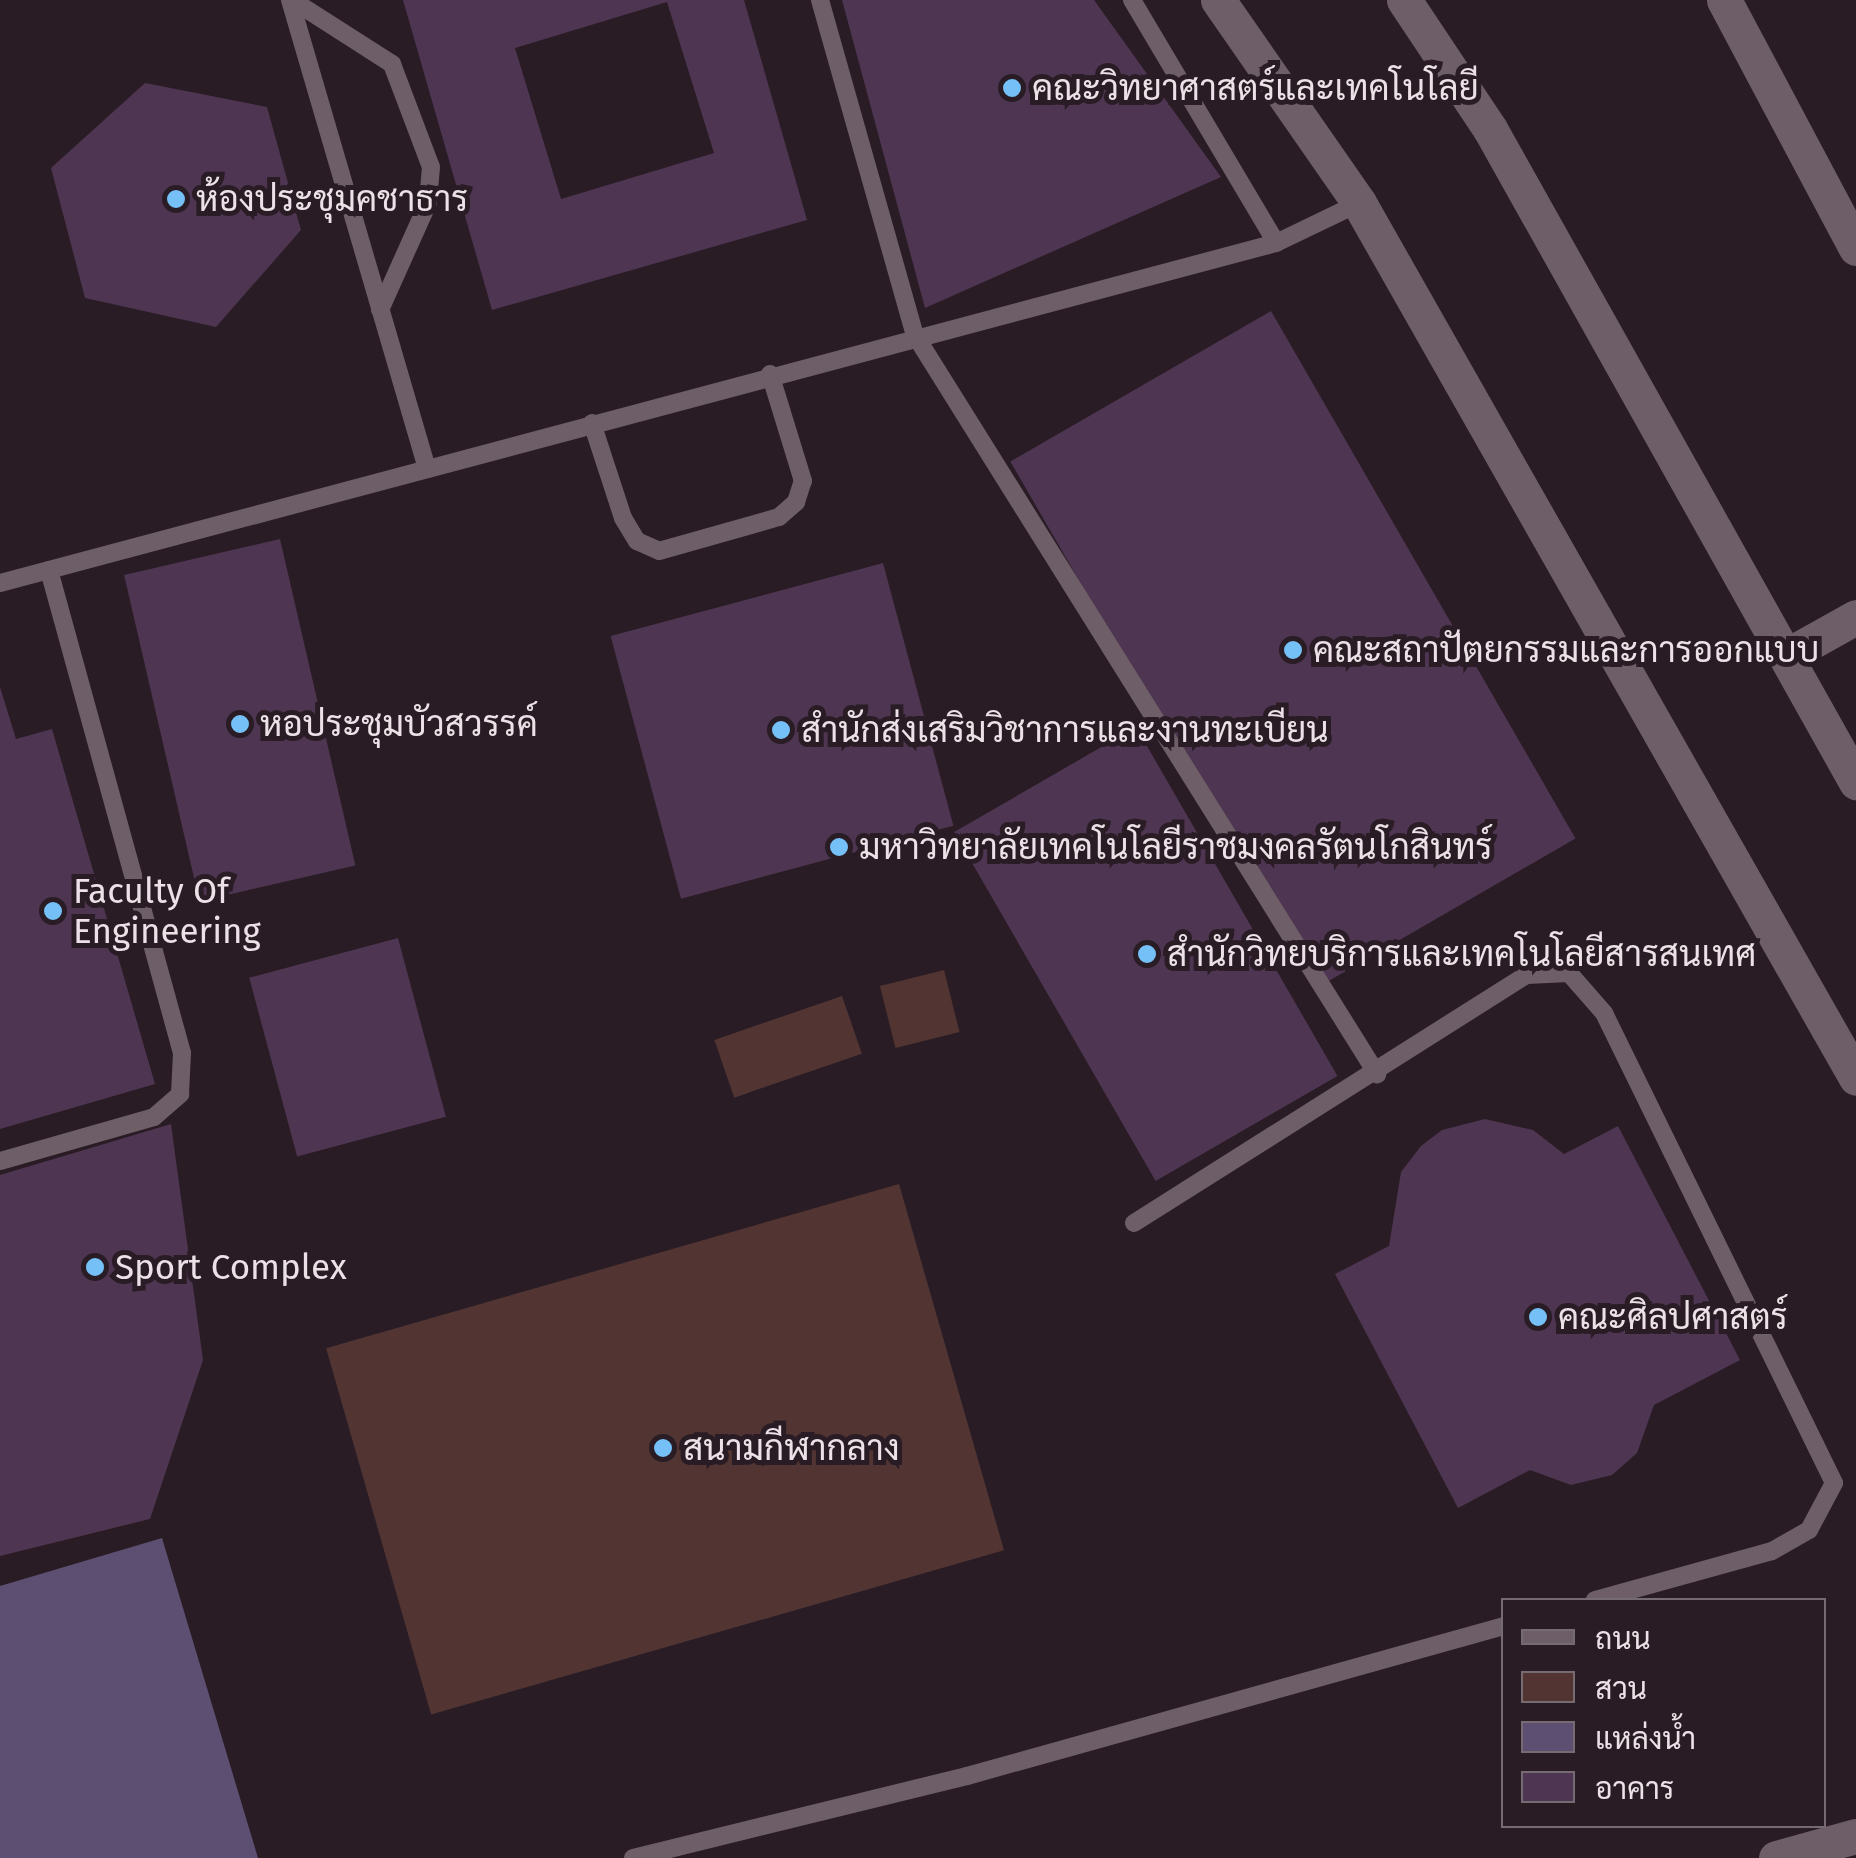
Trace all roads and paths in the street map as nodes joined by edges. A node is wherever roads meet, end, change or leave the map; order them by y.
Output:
1 (291, 0) edge
2 (820, 0) edge
3 (1132, 0) edge
4 (1218, 0) edge
5 (1404, 0) edge
6 (1724, 0) edge
7 (1360, 203) junction
8 (1276, 243) junction
9 (1856, 248) edge
10 (380, 310) junction
11 (915, 335) junction
12 (770, 374) junction
13 (592, 422) junction
14 (427, 467) junction
15 (49, 570) junction
16 (0, 583) edge
17 (1856, 617) edge
18 (1786, 656) junction
19 (1856, 782) edge
20 (1377, 1074) junction
21 (1856, 1078) edge
22 (0, 1161) edge
23 (1134, 1223) dead end
24 (1602, 1598) edge
25 (1501, 1627) edge
26 (1856, 1836) edge
27 (632, 1858) edge
28 (1776, 1858) edge

1 - 10 lane
1 - 10 lane
2 - 11 lane
3 - 8 lane
4 - 7 street
5 - 18 street
6 - 9 street
7 - 8 lane
7 - 21 street
8 - 11 lane
10 - 14 lane
11 - 12 lane
11 - 20 lane
12 - 13 lane
12 - 13 lane
13 - 14 lane
14 - 15 lane
15 - 16 lane
15 - 22 lane
17 - 18 street
18 - 19 street
20 - 23 lane
20 - 24 lane
25 - 27 lane
26 - 28 street

